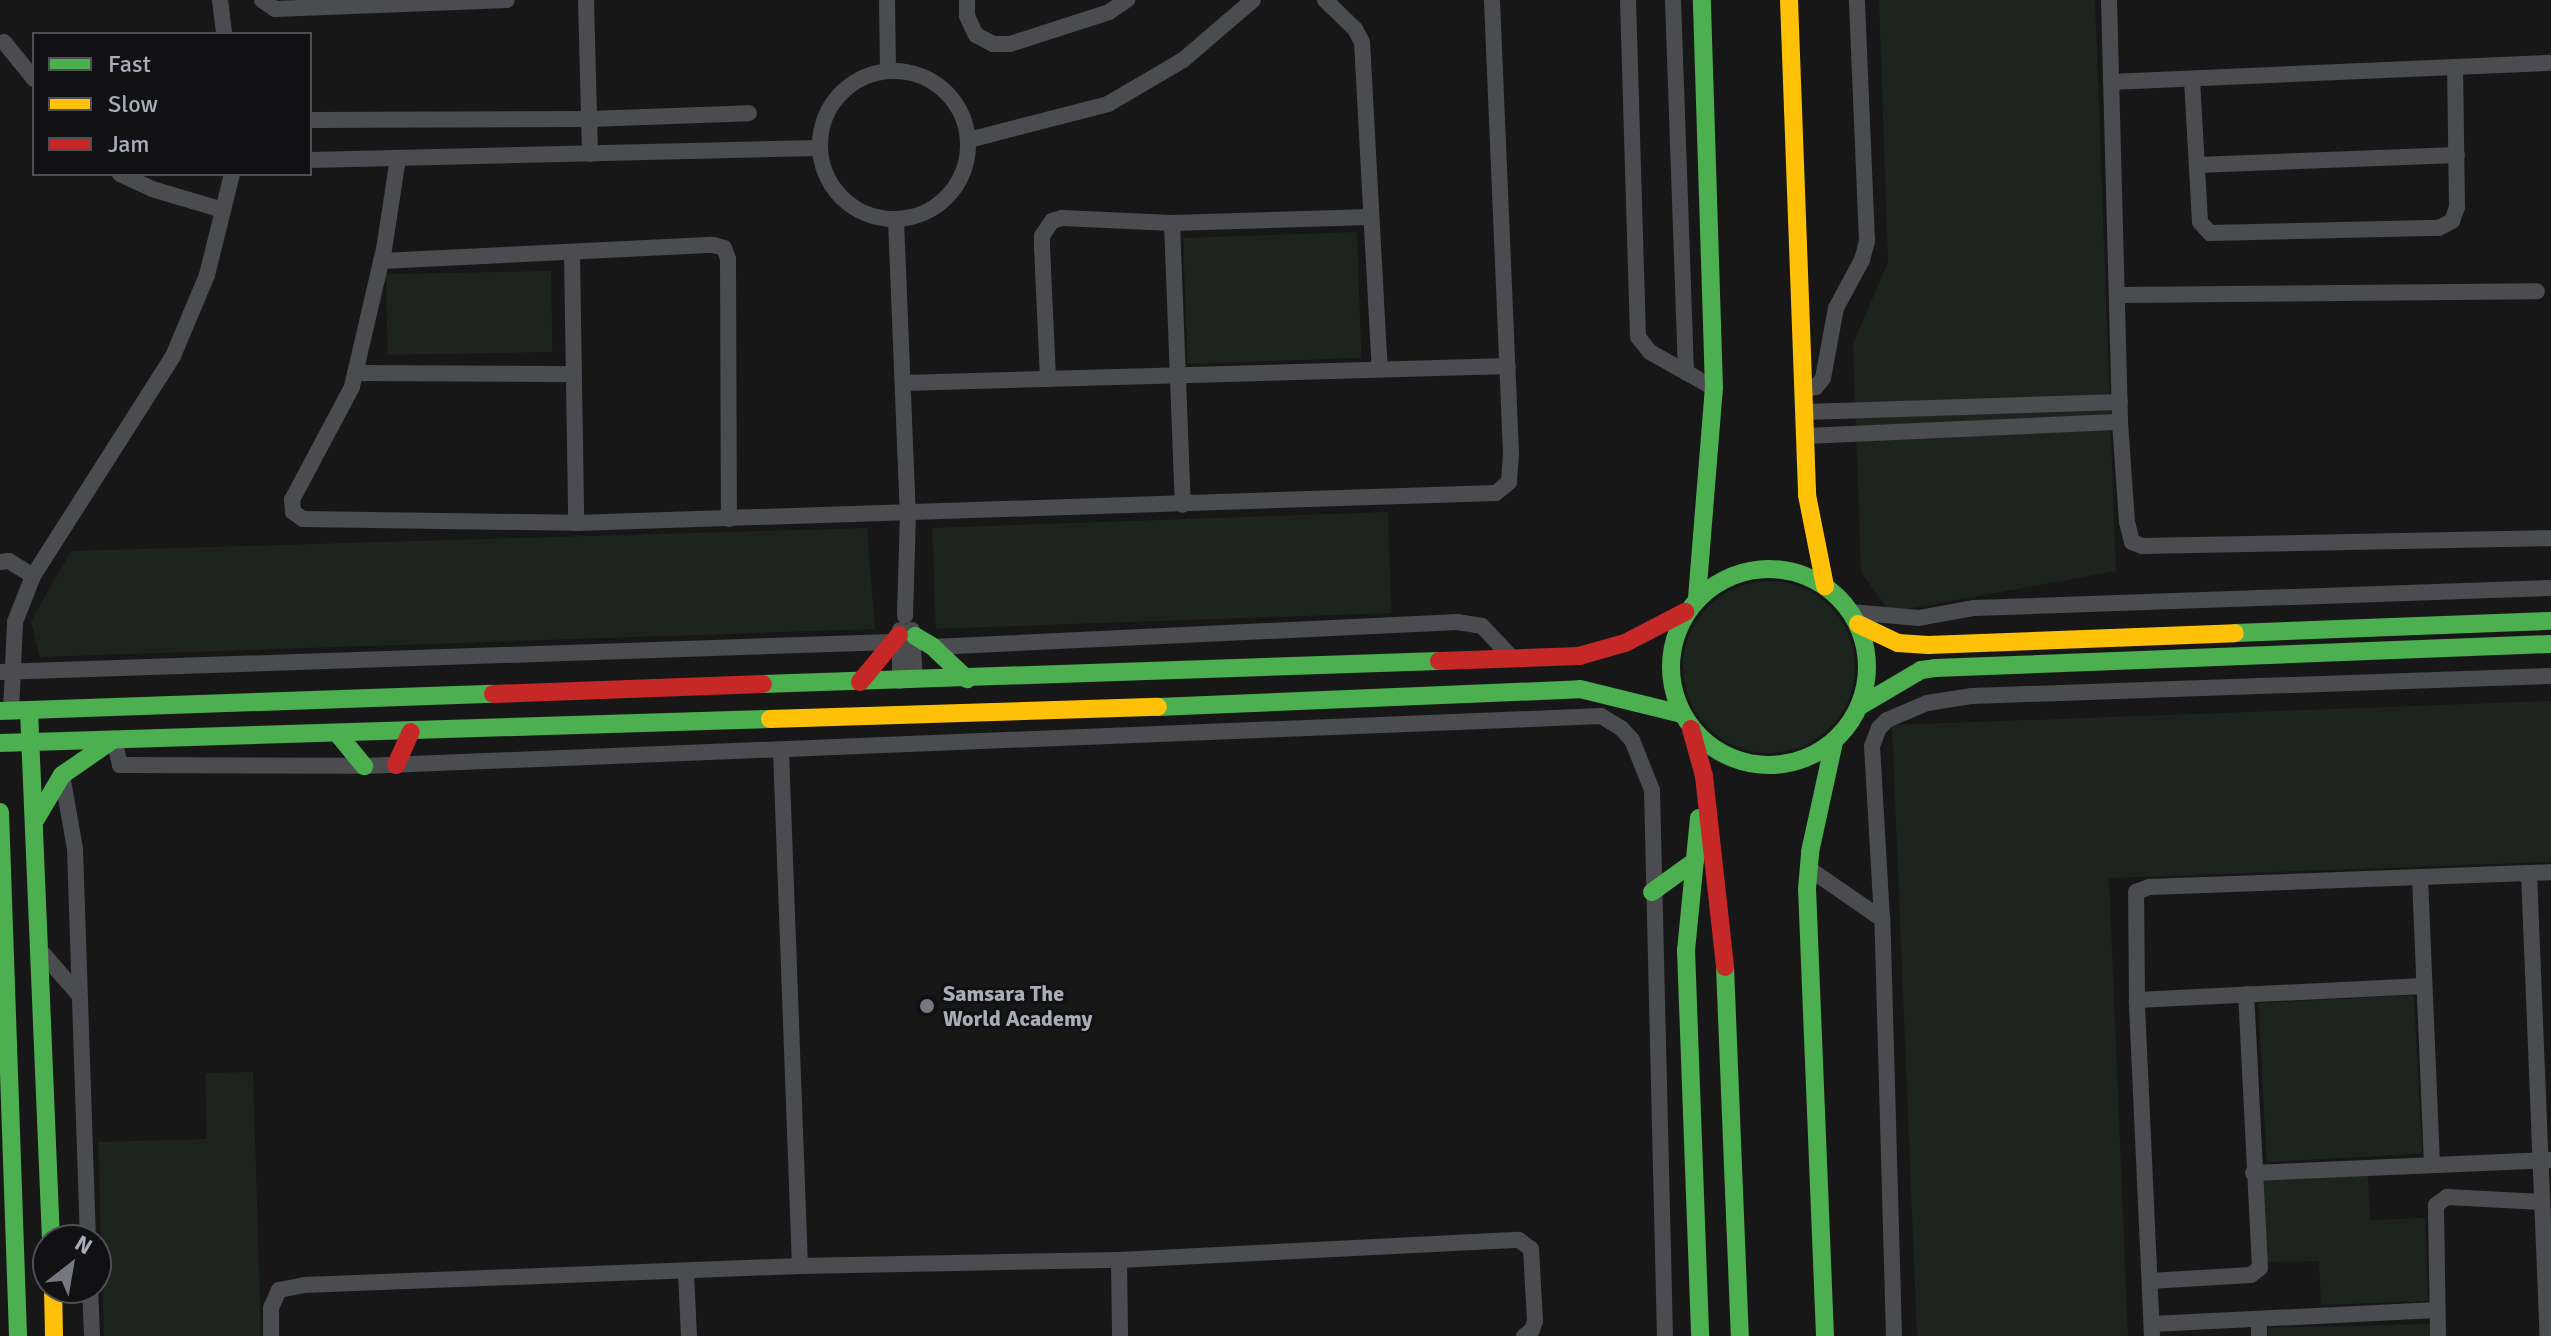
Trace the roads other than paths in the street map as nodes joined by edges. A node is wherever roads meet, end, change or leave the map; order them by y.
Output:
1 (220, 0) edge
2 (262, 0) edge
3 (507, 0) edge
4 (586, 0) edge
5 (887, 0) edge
6 (967, 0) edge
7 (1127, 0) edge
8 (1253, 0) edge
9 (1325, 0) edge
10 (1492, 0) edge
11 (1628, 0) edge
12 (1673, 0) edge
13 (1702, 0) edge
14 (1789, 0) edge
15 (1857, 0) edge
16 (2109, 0) edge
17 (224, 32) edge
18 (4, 42) dead end
19 (2551, 63) edge
20 (2455, 67) junction
21 (888, 70) junction
22 (32, 77) edge
23 (2192, 79) junction
24 (2111, 82) junction
25 (749, 113) dead end
26 (589, 119) junction
27 (312, 120) edge
28 (969, 140) junction
29 (819, 148) junction
30 (590, 154) junction
31 (2457, 155) junction
32 (398, 158) junction
33 (312, 160) edge
34 (2197, 165) junction
35 (124, 176) edge
36 (232, 176) edge
37 (223, 210) junction
38 (1371, 217) junction
39 (896, 220) junction
40 (1172, 223) junction
41 (572, 254) junction
42 (381, 261) junction
43 (2537, 291) dead end
44 (2117, 295) junction
45 (1508, 366) junction
46 (1380, 370) junction
47 (355, 373) junction
48 (1686, 373) junction
49 (573, 374) junction
50 (1178, 375) junction
51 (1048, 379) junction
52 (903, 383) junction
53 (1714, 388) junction
54 (1806, 389) junction
55 (2120, 402) junction
56 (1805, 412) junction
57 (2120, 422) junction
58 (1806, 436) junction
59 (1183, 505) junction
60 (908, 514) junction
61 (729, 519) junction
62 (576, 523) junction
63 (2551, 538) edge
64 (0, 562) edge
65 (33, 576) junction
66 (1825, 586) junction
67 (2551, 588) edge
68 (1691, 605) junction
69 (1854, 618) junction
70 (2551, 621) edge
71 (902, 638) junction
72 (2551, 644) edge
73 (933, 647) junction
74 (1513, 659) junction
75 (6, 672) edge
76 (2551, 676) edge
77 (967, 679) junction
78 (907, 680) junction
79 (860, 682) junction
80 (1494, 691) junction
81 (1860, 706) junction
82 (13, 711) edge
83 (1473, 720) junction
84 (1686, 722) junction
85 (411, 732) junction
86 (337, 733) junction
87 (114, 739) junction
88 (30, 742) junction
89 (1834, 742) junction
90 (0, 743) edge
91 (781, 751) junction
92 (396, 765) junction
93 (364, 766) junction
94 (62, 775) junction
95 (1704, 776) junction
96 (0, 812) edge
97 (0, 823) edge
98 (34, 823) junction
99 (1695, 861) junction
100 (1808, 868) junction
101 (2551, 872) edge
102 (2529, 873) junction
103 (2420, 878) junction
104 (1652, 892) junction
105 (1882, 919) junction
106 (39, 949) junction
107 (2424, 986) junction
108 (2246, 994) junction
109 (79, 995) junction
110 (2137, 1000) junction
111 (3, 1027) edge
112 (2545, 1107) edge
113 (2546, 1160) edge
114 (2432, 1165) junction
115 (2253, 1173) junction
116 (2542, 1202) junction
117 (50, 1224) edge
118 (87, 1224) edge
119 (1119, 1260) junction
120 (800, 1266) junction
121 (686, 1273) junction
122 (2150, 1281) junction
123 (53, 1304) edge
124 (91, 1304) edge
125 (2437, 1310) junction
126 (2259, 1327) edge
127 (2152, 1330) edge
128 (18, 1336) edge
129 (54, 1336) edge
130 (92, 1336) edge
131 (271, 1336) edge
132 (689, 1336) edge
133 (1120, 1336) edge
134 (1524, 1336) edge
135 (1665, 1336) edge
136 (1700, 1336) edge
137 (1740, 1336) edge
138 (1825, 1336) edge
139 (1894, 1336) edge
140 (2438, 1336) edge
141 (2548, 1336) edge

1 - 17 street
2 - 3 street
4 - 26 street
5 - 21 street
6 - 7 street
8 - 28 street
9 - 38 street
10 - 45 street
11 - 48 street
12 - 48 street
13 - 53 street
14 - 54 street
15 - 54 street
16 - 24 street
18 - 22 street
19 - 20 street
20 - 23 street
20 - 31 street
21 - 28 street
21 - 29 street
23 - 24 street
23 - 34 street
24 - 44 street
25 - 26 street
26 - 27 street
26 - 30 street
28 - 39 street
29 - 30 street
29 - 39 street
30 - 32 street
31 - 34 street
31 - 34 street
32 - 33 street
32 - 42 street
35 - 37 street
36 - 37 street
37 - 65 street
38 - 40 street
38 - 46 street
39 - 52 street
40 - 50 street
40 - 51 street
41 - 42 street
41 - 49 street
41 - 61 street
42 - 47 street
43 - 44 street
44 - 55 street
45 - 46 street
45 - 59 street
46 - 50 street
47 - 49 street
47 - 62 street
48 - 53 street
49 - 62 street
50 - 51 street
50 - 59 street
51 - 52 street
52 - 60 street
53 - 68 street
54 - 56 street
55 - 56 street
55 - 57 street
56 - 58 street
57 - 58 street
57 - 63 street
58 - 66 street
59 - 60 street
60 - 61 street
60 - 71 street
61 - 62 street
64 - 65 street
65 - 75 street
66 - 68 street
66 - 69 street
67 - 69 street
68 - 74 street
68 - 84 street
69 - 70 street
69 - 81 street
71 - 73 street
71 - 75 street
71 - 78 street
71 - 79 street
72 - 81 street
73 - 74 street
73 - 77 street
74 - 77 street
75 - 82 street
76 - 105 street
77 - 78 street
78 - 79 street
79 - 82 street
80 - 83 street
80 - 84 street
80 - 85 street
81 - 89 street
82 - 88 street
83 - 91 street
83 - 104 street
84 - 89 street
84 - 95 street
85 - 86 street
85 - 92 street
86 - 87 street
86 - 93 street
87 - 88 street
87 - 93 street
87 - 94 street
88 - 90 street
88 - 98 street
89 - 100 street
91 - 92 street
91 - 120 street
92 - 93 street
94 - 98 street
94 - 109 street
95 - 99 street
95 - 137 street
96 - 97 street
97 - 111 street
98 - 106 street
99 - 104 street
99 - 136 street
100 - 105 street
100 - 138 street
101 - 102 street
102 - 103 street
102 - 112 street
103 - 107 street
103 - 110 street
104 - 135 street
105 - 139 street
106 - 109 street
106 - 117 street
107 - 108 street
107 - 114 street
108 - 110 street
108 - 115 street
109 - 118 street
110 - 122 street
111 - 128 street
112 - 113 street
113 - 114 street
113 - 116 street
114 - 115 street
115 - 122 street
116 - 125 street
116 - 141 street
119 - 120 street
119 - 133 street
119 - 134 street
120 - 121 street
121 - 131 street
121 - 132 street
122 - 127 street
123 - 129 street
124 - 130 street
125 - 126 street
125 - 140 street
126 - 127 street

